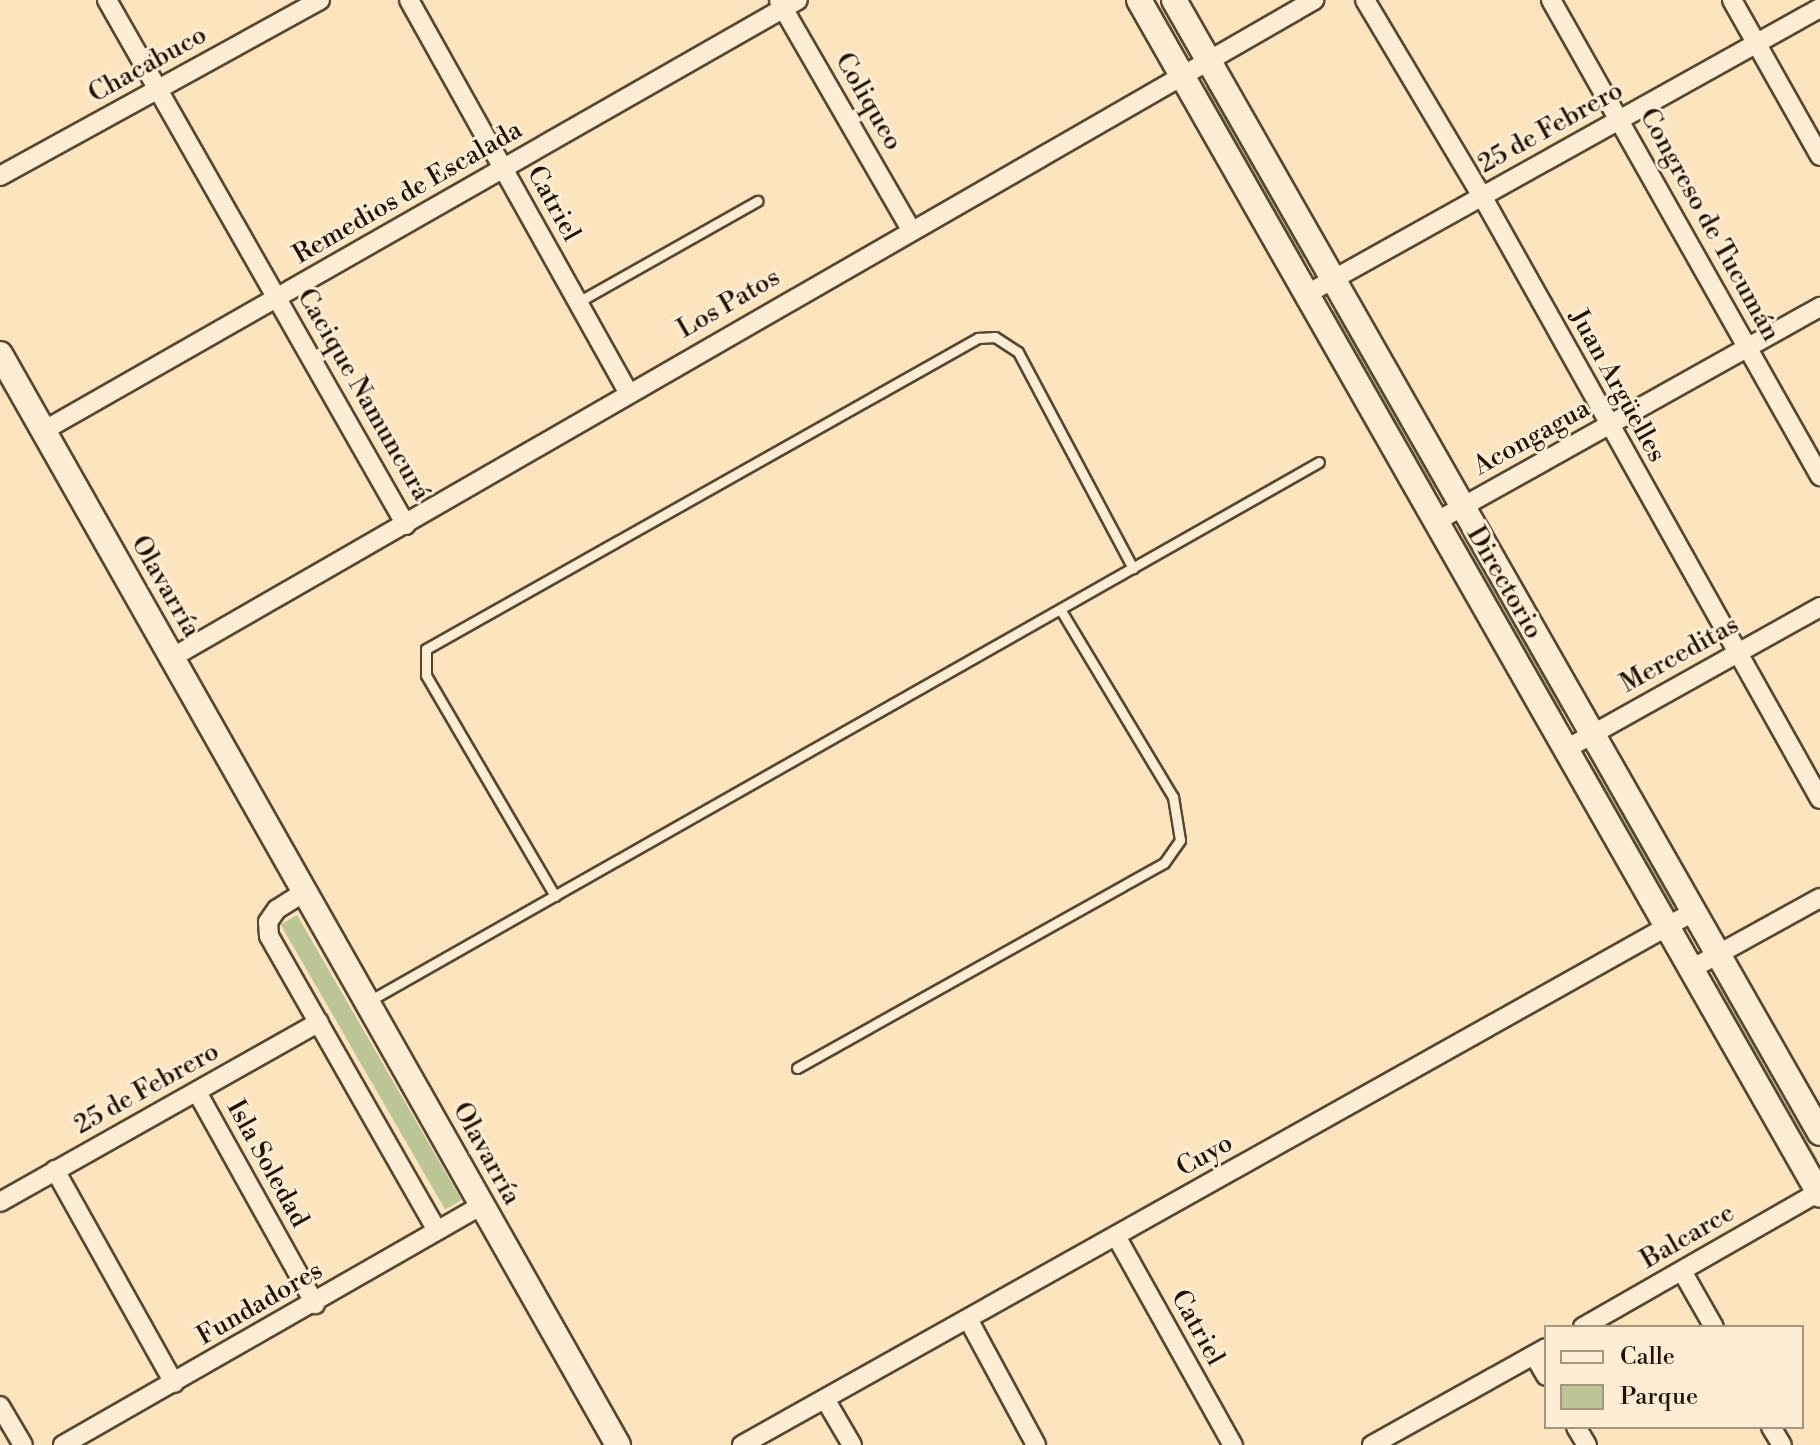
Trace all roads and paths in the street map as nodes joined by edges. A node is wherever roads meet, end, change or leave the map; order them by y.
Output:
1 (107, 0) edge
2 (320, 0) edge
3 (409, 0) edge
4 (1139, 0) edge
5 (1174, 0) edge
6 (1314, 0) edge
7 (1365, 0) edge
8 (1551, 0) edge
9 (1732, 0) edge
10 (787, 3) edge
11 (1820, 8) edge
12 (1757, 43) junction
13 (1207, 59) junction
14 (1181, 74) junction
15 (158, 90) junction
16 (1620, 119) junction
17 (1820, 156) edge
18 (503, 168) junction
19 (0, 176) edge
20 (1482, 196) junction
21 (757, 201) dead end
22 (911, 230) junction
23 (1333, 280) junction
24 (1307, 294) junction
25 (277, 297) junction
26 (578, 302) junction
27 (1820, 307) edge
28 (1748, 347) junction
29 (0, 354) edge
30 (628, 392) junction
31 (1609, 425) junction
32 (43, 431) junction
33 (1319, 462) dead end
34 (1820, 476) edge
35 (1463, 507) junction
36 (1437, 521) junction
37 (406, 525) junction
38 (1133, 568) junction
39 (1820, 607) edge
40 (1060, 609) junction
41 (1737, 653) junction
42 (173, 657) junction
43 (1592, 734) junction
44 (1566, 749) junction
45 (1820, 799) edge
46 (306, 891) junction
47 (555, 896) junction
48 (1820, 898) edge
49 (1693, 912) junction
50 (1668, 928) junction
51 (1717, 954) junction
52 (1693, 968) junction
53 (369, 1001) junction
54 (319, 1022) junction
55 (797, 1068) dead end
56 (197, 1092) junction
57 (1820, 1133) edge
58 (55, 1170) junction
59 (1820, 1192) edge
60 (0, 1202) edge
61 (482, 1205) junction
62 (437, 1231) junction
63 (1116, 1236) junction
64 (1682, 1271) junction
65 (315, 1304) junction
66 (968, 1319) junction
67 (1587, 1325) edge
68 (1713, 1325) edge
69 (1540, 1352) edge
70 (174, 1383) junction
71 (825, 1399) junction
72 (0, 1406) edge
73 (23, 1445) edge
74 (63, 1445) edge
75 (618, 1445) edge
76 (742, 1445) edge
77 (852, 1445) edge
78 (1036, 1445) edge
79 (1233, 1445) edge
80 (1372, 1445) edge

1 - 15 street, Cacique Namuncurá
2 - 15 street, Chacabuco
3 - 18 street, Catriel
4 - 14 main road, Directorio
5 - 13 main road, Directorio
6 - 13 street, Los Patos
7 - 20 street, Juan Argüelles
8 - 16 street, Congreso de Tucumán
9 - 12 street
10 - 18 street, Remedios de Escalada
10 - 22 street, Coliqueo
11 - 12 street, 25 de Febrero
12 - 16 street, 25 de Febrero
12 - 17 street
13 - 14 street, Los Patos
13 - 23 main road, Directorio
14 - 22 street, Los Patos
14 - 24 main road, Directorio
15 - 19 street, Chacabuco
15 - 25 street, Cacique Namuncurá
16 - 20 street, 25 de Febrero
16 - 28 street, Congreso de Tucumán
18 - 25 street, Remedios de Escalada
18 - 26 street, Catriel
20 - 23 street, 25 de Febrero
20 - 31 street, Juan Argüelles
21 - 26 lane
22 - 30 street, Los Patos
23 - 24 street, 25 de Febrero
23 - 35 main road, Directorio
24 - 36 main road, Directorio
25 - 32 street, Remedios de Escalada
25 - 37 street, Cacique Namuncurá
26 - 30 street, Catriel
27 - 28 street, Acongagua
28 - 31 street, Acongagua
28 - 34 street, Congreso de Tucumán
29 - 32 main road, Olavarría
30 - 37 street, Los Patos
31 - 35 street, Acongagua
31 - 41 street, Juan Argüelles
32 - 42 main road, Olavarría
33 - 38 lane
35 - 36 street, Acongagua
35 - 43 main road, Directorio
36 - 44 main road, Directorio
37 - 42 street, Los Patos
38 - 40 lane
38 - 47 lane
39 - 41 street, Merceditas
40 - 47 lane
40 - 55 lane
41 - 43 street, Merceditas
41 - 45 street, Juan Argüelles
42 - 46 main road, Olavarría
43 - 44 street, Merceditas
43 - 49 main road, Directorio
44 - 50 main road, Directorio
46 - 53 main road, Olavarría
46 - 54 street
47 - 53 lane
48 - 51 street
49 - 50 street, Cuyo
49 - 51 main road, Directorio
50 - 52 main road, Directorio
50 - 63 street, Cuyo
51 - 52 street
51 - 57 main road, Directorio
52 - 59 main road, Directorio
53 - 61 main road, Olavarría
54 - 56 street, 25 de Febrero
54 - 62 street
56 - 58 street, 25 de Febrero
56 - 65 street, Isla Soledad
58 - 60 street, 25 de Febrero
58 - 70 street
59 - 64 street, Balcarce
61 - 62 street, Fundadores
61 - 75 main road, Olavarría
62 - 65 street, Fundadores
63 - 66 street, Cuyo
63 - 79 street, Catriel
64 - 67 street, Balcarce
64 - 68 street
65 - 70 street, Fundadores
66 - 71 street, Cuyo
66 - 78 street
69 - 80 street
70 - 74 street, Fundadores
71 - 76 street, Cuyo
71 - 77 street
72 - 73 street

